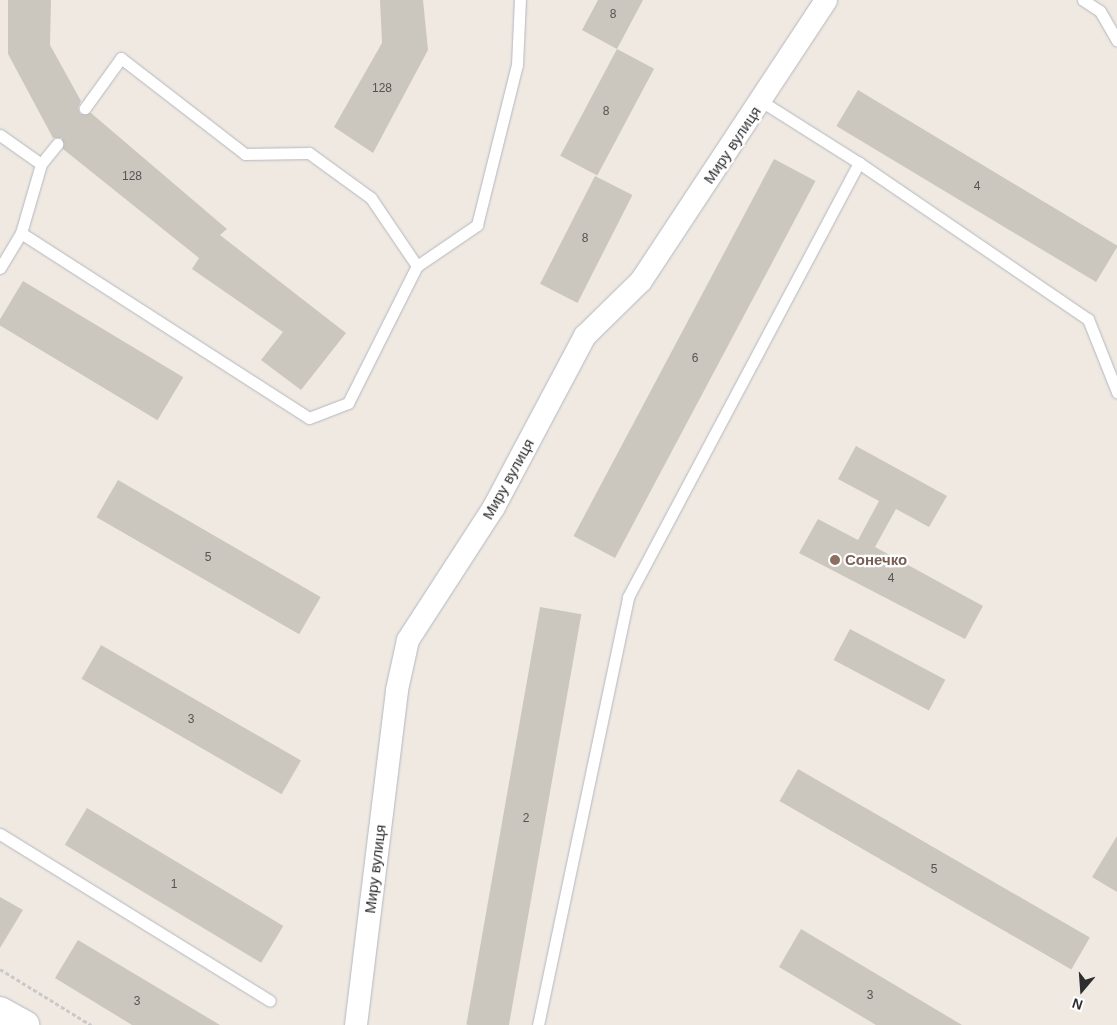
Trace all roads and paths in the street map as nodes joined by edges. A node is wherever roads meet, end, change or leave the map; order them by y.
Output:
1 (520, 0) edge
2 (826, 0) edge
3 (1082, 0) edge
4 (1117, 40) edge
5 (761, 101) junction
6 (86, 108) dead end
7 (0, 135) edge
8 (57, 144) dead end
9 (859, 163) junction
10 (41, 164) junction
11 (22, 233) junction
12 (417, 266) junction
13 (0, 268) edge
14 (1117, 392) edge
15 (0, 834) edge
16 (0, 969) edge
17 (270, 1001) dead end
18 (0, 1011) edge
19 (25, 1025) edge
20 (91, 1025) edge
21 (356, 1025) edge
22 (538, 1025) edge

1 - 12 lane
2 - 5 street, Миру вулиця
3 - 4 lane
5 - 9 lane
5 - 21 street, Миру вулиця
6 - 12 lane
7 - 10 lane
8 - 10 lane
9 - 14 lane
9 - 22 lane
10 - 11 lane
11 - 12 lane
11 - 13 lane
15 - 17 lane
16 - 20 path
18 - 19 street

